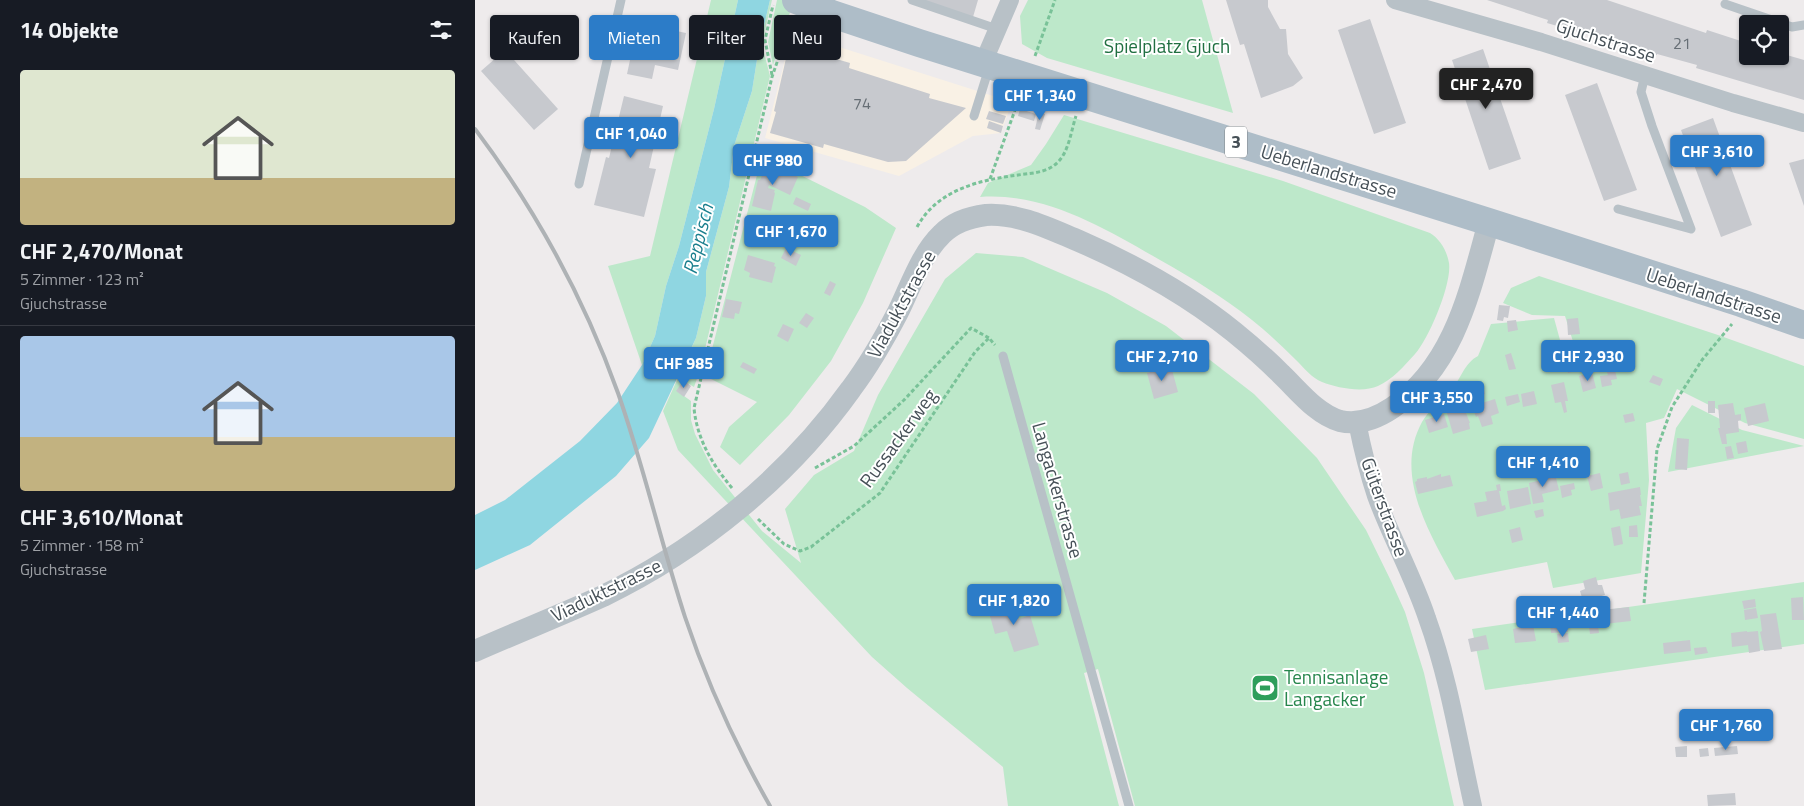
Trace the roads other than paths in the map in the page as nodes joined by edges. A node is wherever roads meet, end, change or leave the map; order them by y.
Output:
1 (621, 0) edge
2 (912, 0) edge
3 (1011, 0) edge
4 (1395, 0) edge
5 (1725, 4) dead end
6 (793, 11) edge
7 (1804, 25) edge
8 (997, 29) junction
9 (987, 64) junction
10 (1645, 75) junction
11 (974, 116) dead end
12 (1804, 123) edge
13 (579, 184) dead end
14 (1617, 209) dead end
15 (1489, 222) junction
16 (1804, 325) edge
17 (1003, 356) road end
18 (1357, 422) junction
19 (475, 650) edge
20 (1129, 806) edge
21 (1473, 806) edge

1 - 13 lane
2 - 8 lane
3 - 8 street
4 - 10 street, Gjuchstrasse
5 - 7 lane
6 - 9 main road, Ueberlandstrasse / 3
8 - 9 street
9 - 11 lane
9 - 15 main road, Ueberlandstrasse / 3
10 - 12 street, Gjuchstrasse
10 - 14 lane
15 - 16 main road, Ueberlandstrasse / 3
15 - 18 street
17 - 20 lane, Langackerstrasse
18 - 19 street, Viaduktstrasse
18 - 21 street, Güterstrasse

